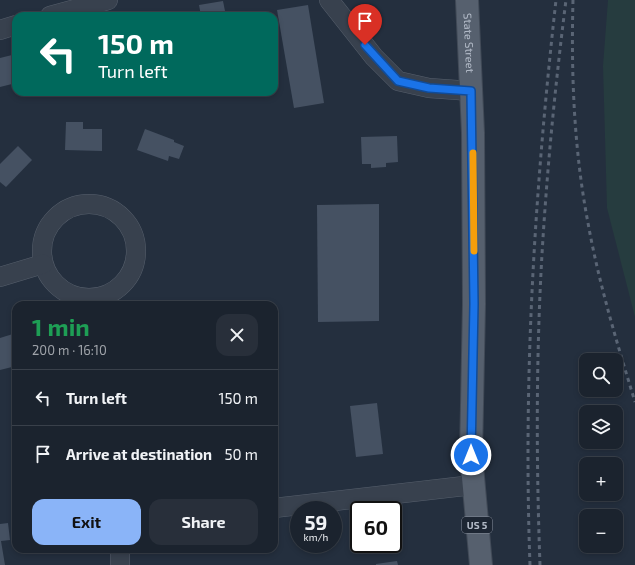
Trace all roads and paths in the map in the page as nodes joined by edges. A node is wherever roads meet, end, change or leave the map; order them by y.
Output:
1 (108, 0) edge
2 (329, 0) edge
3 (467, 0) edge
4 (64, 12) edge
5 (12, 27) edge
6 (0, 30) edge
7 (471, 91) junction
8 (43, 264) junction
9 (0, 277) edge
10 (473, 485) junction
11 (278, 508) edge
12 (120, 553) edge
13 (120, 565) edge
14 (481, 565) edge

1 - 4 street
2 - 7 street
3 - 7 main road, State Street / US 5
5 - 6 street
7 - 10 main road, State Street / US 5
8 - 8 street
8 - 9 street
10 - 11 street
10 - 14 main road, State Street / US 5
12 - 13 street

